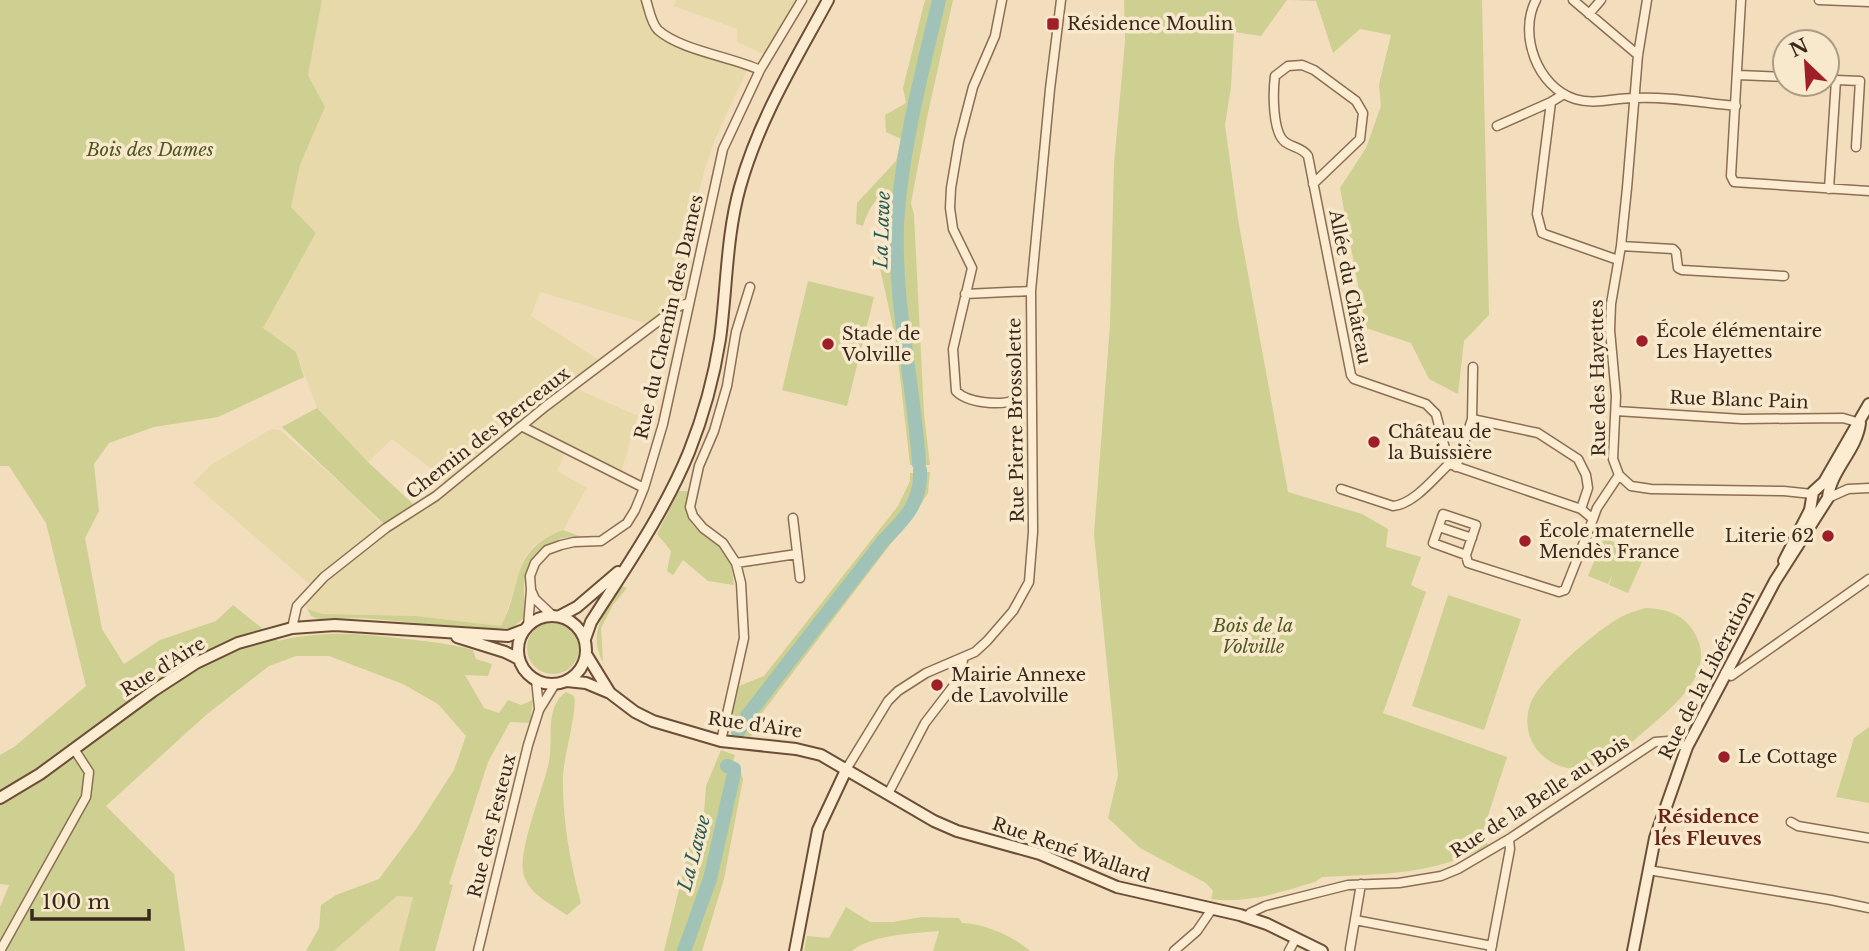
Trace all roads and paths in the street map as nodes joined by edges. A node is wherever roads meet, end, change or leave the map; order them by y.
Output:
1 (646, 0) edge
2 (802, 0) edge
3 (828, 0) edge
4 (1002, 0) edge
5 (1061, 0) edge
6 (1536, 0) edge
7 (1573, 0) edge
8 (1601, 0) edge
9 (1647, 0) edge
10 (1741, 0) edge
11 (1819, 0) edge
12 (1869, 2) edge
13 (1589, 13) junction
14 (1638, 55) junction
15 (760, 71) junction
16 (1738, 75) junction
17 (1771, 76) edge
18 (1841, 80) edge
19 (1564, 94) junction
20 (1634, 97) junction
21 (1831, 98) edge
22 (1551, 103) junction
23 (1736, 106) junction
24 (1497, 126) dead end
25 (1856, 147) dead end
26 (1313, 184) junction
27 (1829, 189) junction
28 (1869, 191) edge
29 (1621, 246) junction
30 (1618, 260) junction
31 (1784, 276) dead end
32 (750, 287) dead end
33 (1031, 291) junction
34 (965, 294) junction
35 (688, 303) junction
36 (1473, 367) dead end
37 (1015, 400) dead end
38 (1869, 404) edge
39 (1616, 411) junction
40 (1472, 419) junction
41 (1860, 423) junction
42 (523, 427) junction
43 (1452, 465) junction
44 (1619, 475) junction
45 (644, 488) junction
46 (1869, 488) edge
47 (1341, 489) dead end
48 (1821, 495) junction
49 (1581, 509) junction
50 (793, 518) dead end
51 (1593, 519) junction
52 (1439, 527) junction
53 (1472, 538) junction
54 (797, 554) junction
55 (1467, 559) junction
56 (628, 563) junction
57 (736, 563) junction
58 (800, 578) dead end
59 (1869, 579) edge
60 (531, 590) junction
61 (556, 616) junction
62 (292, 628) junction
63 (526, 628) junction
64 (452, 634) junction
65 (585, 639) junction
66 (586, 654) junction
67 (963, 658) junction
68 (519, 659) junction
69 (1725, 673) junction
70 (536, 680) junction
71 (567, 681) junction
72 (555, 684) junction
73 (610, 693) junction
74 (539, 710) junction
75 (721, 741) junction
76 (1687, 747) junction
77 (74, 749) junction
78 (821, 755) joint
79 (847, 768) junction
80 (888, 794) junction
81 (0, 798) edge
82 (1791, 822) dead end
83 (1869, 838) edge
84 (1509, 839) junction
85 (1648, 870) junction
86 (1361, 884) junction
87 (1869, 908) edge
88 (1212, 909) junction
89 (1247, 918) junction
90 (1355, 920) junction
91 (1296, 938) junction
92 (1491, 948) edge
93 (1350, 949) dead end
94 (0, 951) edge
95 (478, 951) edge
96 (795, 951) edge
97 (1174, 951) edge
98 (1289, 951) edge
99 (1322, 951) edge
100 (1633, 951) edge

1 - 15 street
2 - 15 street, Rue du Chemin des Dames
3 - 56 main road
4 - 34 street
5 - 33 street, Rue Pierre Brossolette
6 - 19 street
7 - 13 street
8 - 13 street
9 - 14 street, Rue des Hayettes
10 - 16 street
11 - 12 street
13 - 14 street
14 - 20 street, Rue des Hayettes
15 - 35 street, Rue du Chemin des Dames
16 - 17 street
16 - 23 street
18 - 25 street
19 - 20 street
19 - 22 street
20 - 23 street
20 - 29 street, Rue des Hayettes
21 - 27 street
22 - 24 street
22 - 30 street
23 - 27 street
26 - 26 street, Allée du Château
26 - 43 street, Allée du Château
27 - 28 street
29 - 30 street, Rue des Hayettes
29 - 31 street
30 - 39 street, Rue des Hayettes
32 - 57 street
33 - 34 street
33 - 67 street, Rue Pierre Brossolette
34 - 37 street
35 - 42 street, Chemin des Berceaux
35 - 45 street, Rue du Chemin des Dames
36 - 40 street
38 - 41 main road, Rue de la Libération
39 - 41 street, Rue Blanc Pain
39 - 44 street, Rue des Hayettes
40 - 43 street
40 - 49 street
41 - 48 main road, Rue de la Libération
42 - 45 street
42 - 62 street, Chemin des Berceaux
43 - 47 street
43 - 49 street
44 - 48 street, Rue des Hayettes
44 - 51 street
45 - 60 street, Rue du Chemin des Dames
46 - 48 street
48 - 69 main road, Rue de la Libération
49 - 51 street
50 - 54 street
51 - 55 street
52 - 53 street
52 - 53 street
52 - 55 street
53 - 55 street
54 - 57 street
54 - 58 street
56 - 61 main road
56 - 65 main road
57 - 75 street
59 - 69 street
60 - 61 street
60 - 63 street, Rue du Chemin des Dames
61 - 63 main road
61 - 65 main road
62 - 64 main road, Rue d'Aire
62 - 77 main road, Rue d'Aire
63 - 64 main road, Rue d'Aire
63 - 68 main road
64 - 68 main road, Rue d'Aire
65 - 66 main road
66 - 71 main road
66 - 73 main road, Rue d'Aire
67 - 79 street, Rue Pierre Brossolette
67 - 80 street
68 - 70 main road
69 - 76 main road, Rue de la Libération
70 - 72 main road
70 - 74 street, Rue des Festeux
71 - 72 main road
71 - 73 main road, Rue d'Aire
72 - 74 street, Rue des Festeux
73 - 75 main road, Rue d'Aire
74 - 95 street, Rue des Festeux
75 - 78 main road, Rue d'Aire
76 - 84 street, Rue de la Belle au Bois
76 - 85 main road, Rue de la Libération
77 - 81 main road, Rue d'Aire
77 - 94 street
78 - 79 main road, Rue René Wallard
79 - 80 main road, Rue René Wallard
79 - 96 main road
80 - 88 main road, Rue René Wallard
82 - 83 street
84 - 86 street, Rue de la Belle au Bois
84 - 92 street
85 - 87 street
85 - 100 main road, Rue de la Libération
86 - 89 street, Rue de la Belle au Bois
86 - 90 street
88 - 89 main road, Rue René Wallard
88 - 97 street
89 - 91 main road, Rue René Wallard
90 - 92 street
90 - 93 street
91 - 98 street
91 - 99 main road, Rue René Wallard

